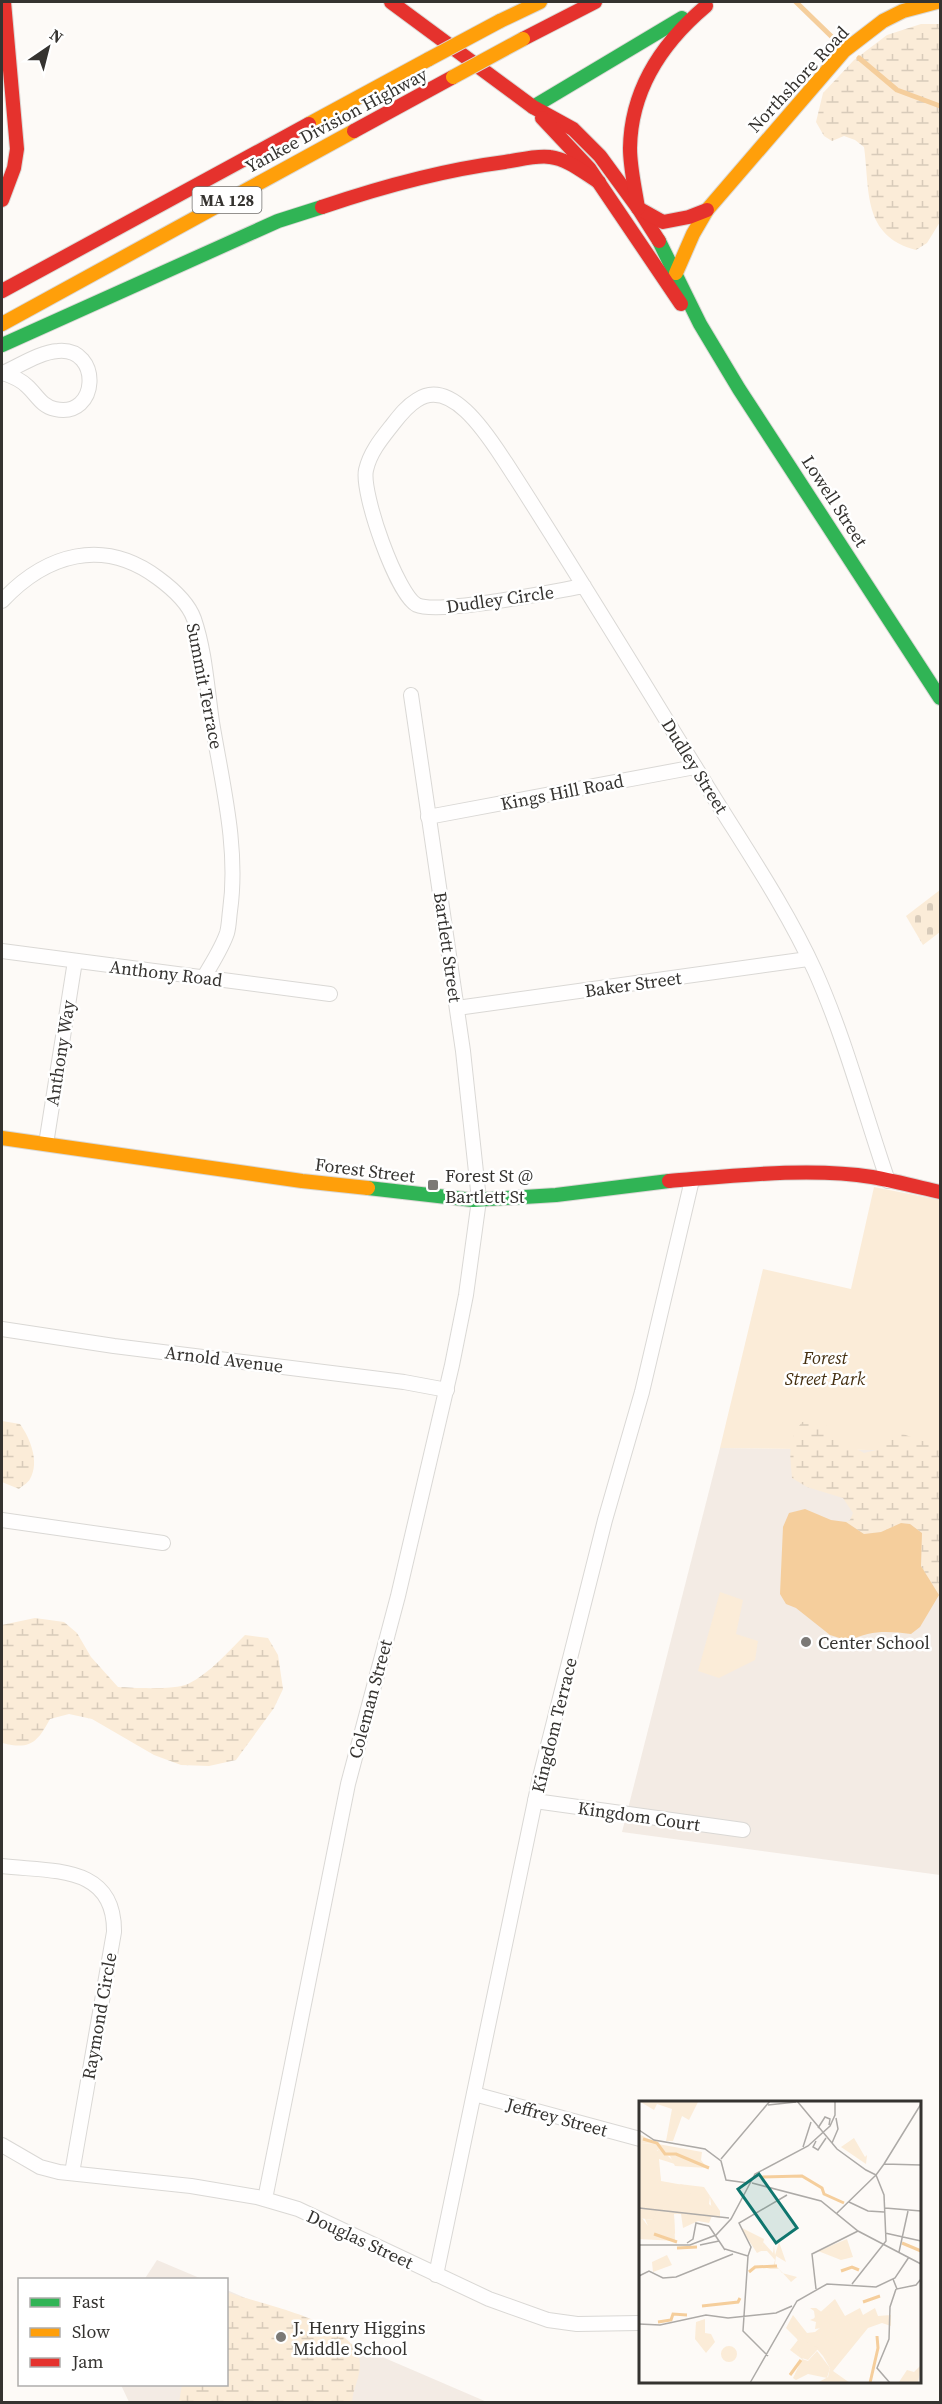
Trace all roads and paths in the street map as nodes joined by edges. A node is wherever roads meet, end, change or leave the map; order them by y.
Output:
1 (4, 2) edge
2 (391, 2) edge
3 (531, 2) edge
4 (540, 2) edge
5 (595, 2) edge
6 (937, 2) edge
7 (711, 4) edge
8 (500, 21) junction
9 (533, 107) junction
10 (598, 182) junction
11 (2, 200) edge
12 (638, 208) junction
13 (707, 210) junction
14 (676, 273) junction
15 (2, 291) edge
16 (2, 324) edge
17 (700, 324) junction
18 (2, 345) edge
19 (2, 374) edge
20 (433, 394) joint
21 (584, 586) junction
22 (2, 601) edge
23 (411, 694) dead end
24 (940, 697) edge
25 (695, 767) junction
26 (428, 817) junction
27 (2, 951) edge
28 (808, 959) junction
29 (75, 961) junction
30 (204, 977) junction
31 (330, 994) dead end
32 (457, 1008) junction
33 (2, 1138) edge
34 (46, 1144) junction
35 (692, 1180) junction
36 (888, 1181) junction
37 (940, 1192) edge
38 (479, 1200) junction
39 (2, 1329) edge
40 (447, 1390) junction
41 (2, 1520) edge
42 (163, 1542) dead end
43 (535, 1801) junction
44 (743, 1830) dead end
45 (2, 1866) edge
46 (474, 2094) junction
47 (639, 2139) edge
48 (2, 2145) edge
49 (72, 2173) junction
50 (265, 2199) junction
51 (436, 2274) junction
52 (639, 2323) edge

1 - 11 main road
2 - 9 main road, Lowell Street
3 - 8 main road
4 - 8 main road, Yankee Division Highway / MA 128
5 - 16 main road, Yankee Division Highway / MA 128, bridge
6 - 13 main road, Northshore Road
7 - 9 main road
7 - 12 main road
8 - 15 main road, Yankee Division Highway / MA 128, bridge
9 - 10 main road, Lowell Street
9 - 12 main road, Lowell Street
10 - 17 main road, Lowell Street
10 - 18 main road
12 - 13 main road
12 - 14 main road, Lowell Street
13 - 14 main road, Northshore Road
14 - 17 main road, Lowell Street
17 - 24 main road, Lowell Street
19 - 19 street
20 - 21 street, Dudley Street
20 - 21 street, Dudley Circle
21 - 25 street, Dudley Street
22 - 30 street, Summit Terrace
23 - 26 street, Bartlett Street
25 - 26 street, Kings Hill Road
25 - 28 street, Dudley Street
26 - 32 street, Bartlett Street
27 - 29 street, Anthony Road
28 - 32 street, Baker Street
28 - 36 street, Dudley Street
29 - 30 street, Anthony Road
29 - 34 street, Anthony Way
30 - 31 street, Anthony Road
32 - 38 street, Bartlett Street
33 - 34 main road, Forest Street
34 - 38 main road, Forest Street
35 - 36 main road, Forest Street
35 - 38 main road, Forest Street
35 - 43 street, Kingdom Terrace
36 - 37 main road, Forest Street
38 - 40 street, Coleman Street
39 - 40 street, Arnold Avenue
40 - 50 street, Coleman Street
41 - 42 street
43 - 44 street, Kingdom Court
43 - 46 street, Kingdom Terrace
45 - 49 street, Raymond Circle
46 - 47 street, Jeffrey Street
46 - 51 street, Kingdom Terrace
48 - 49 street
49 - 50 street, Douglas Street
50 - 51 street, Douglas Street
51 - 52 street, Douglas Street

